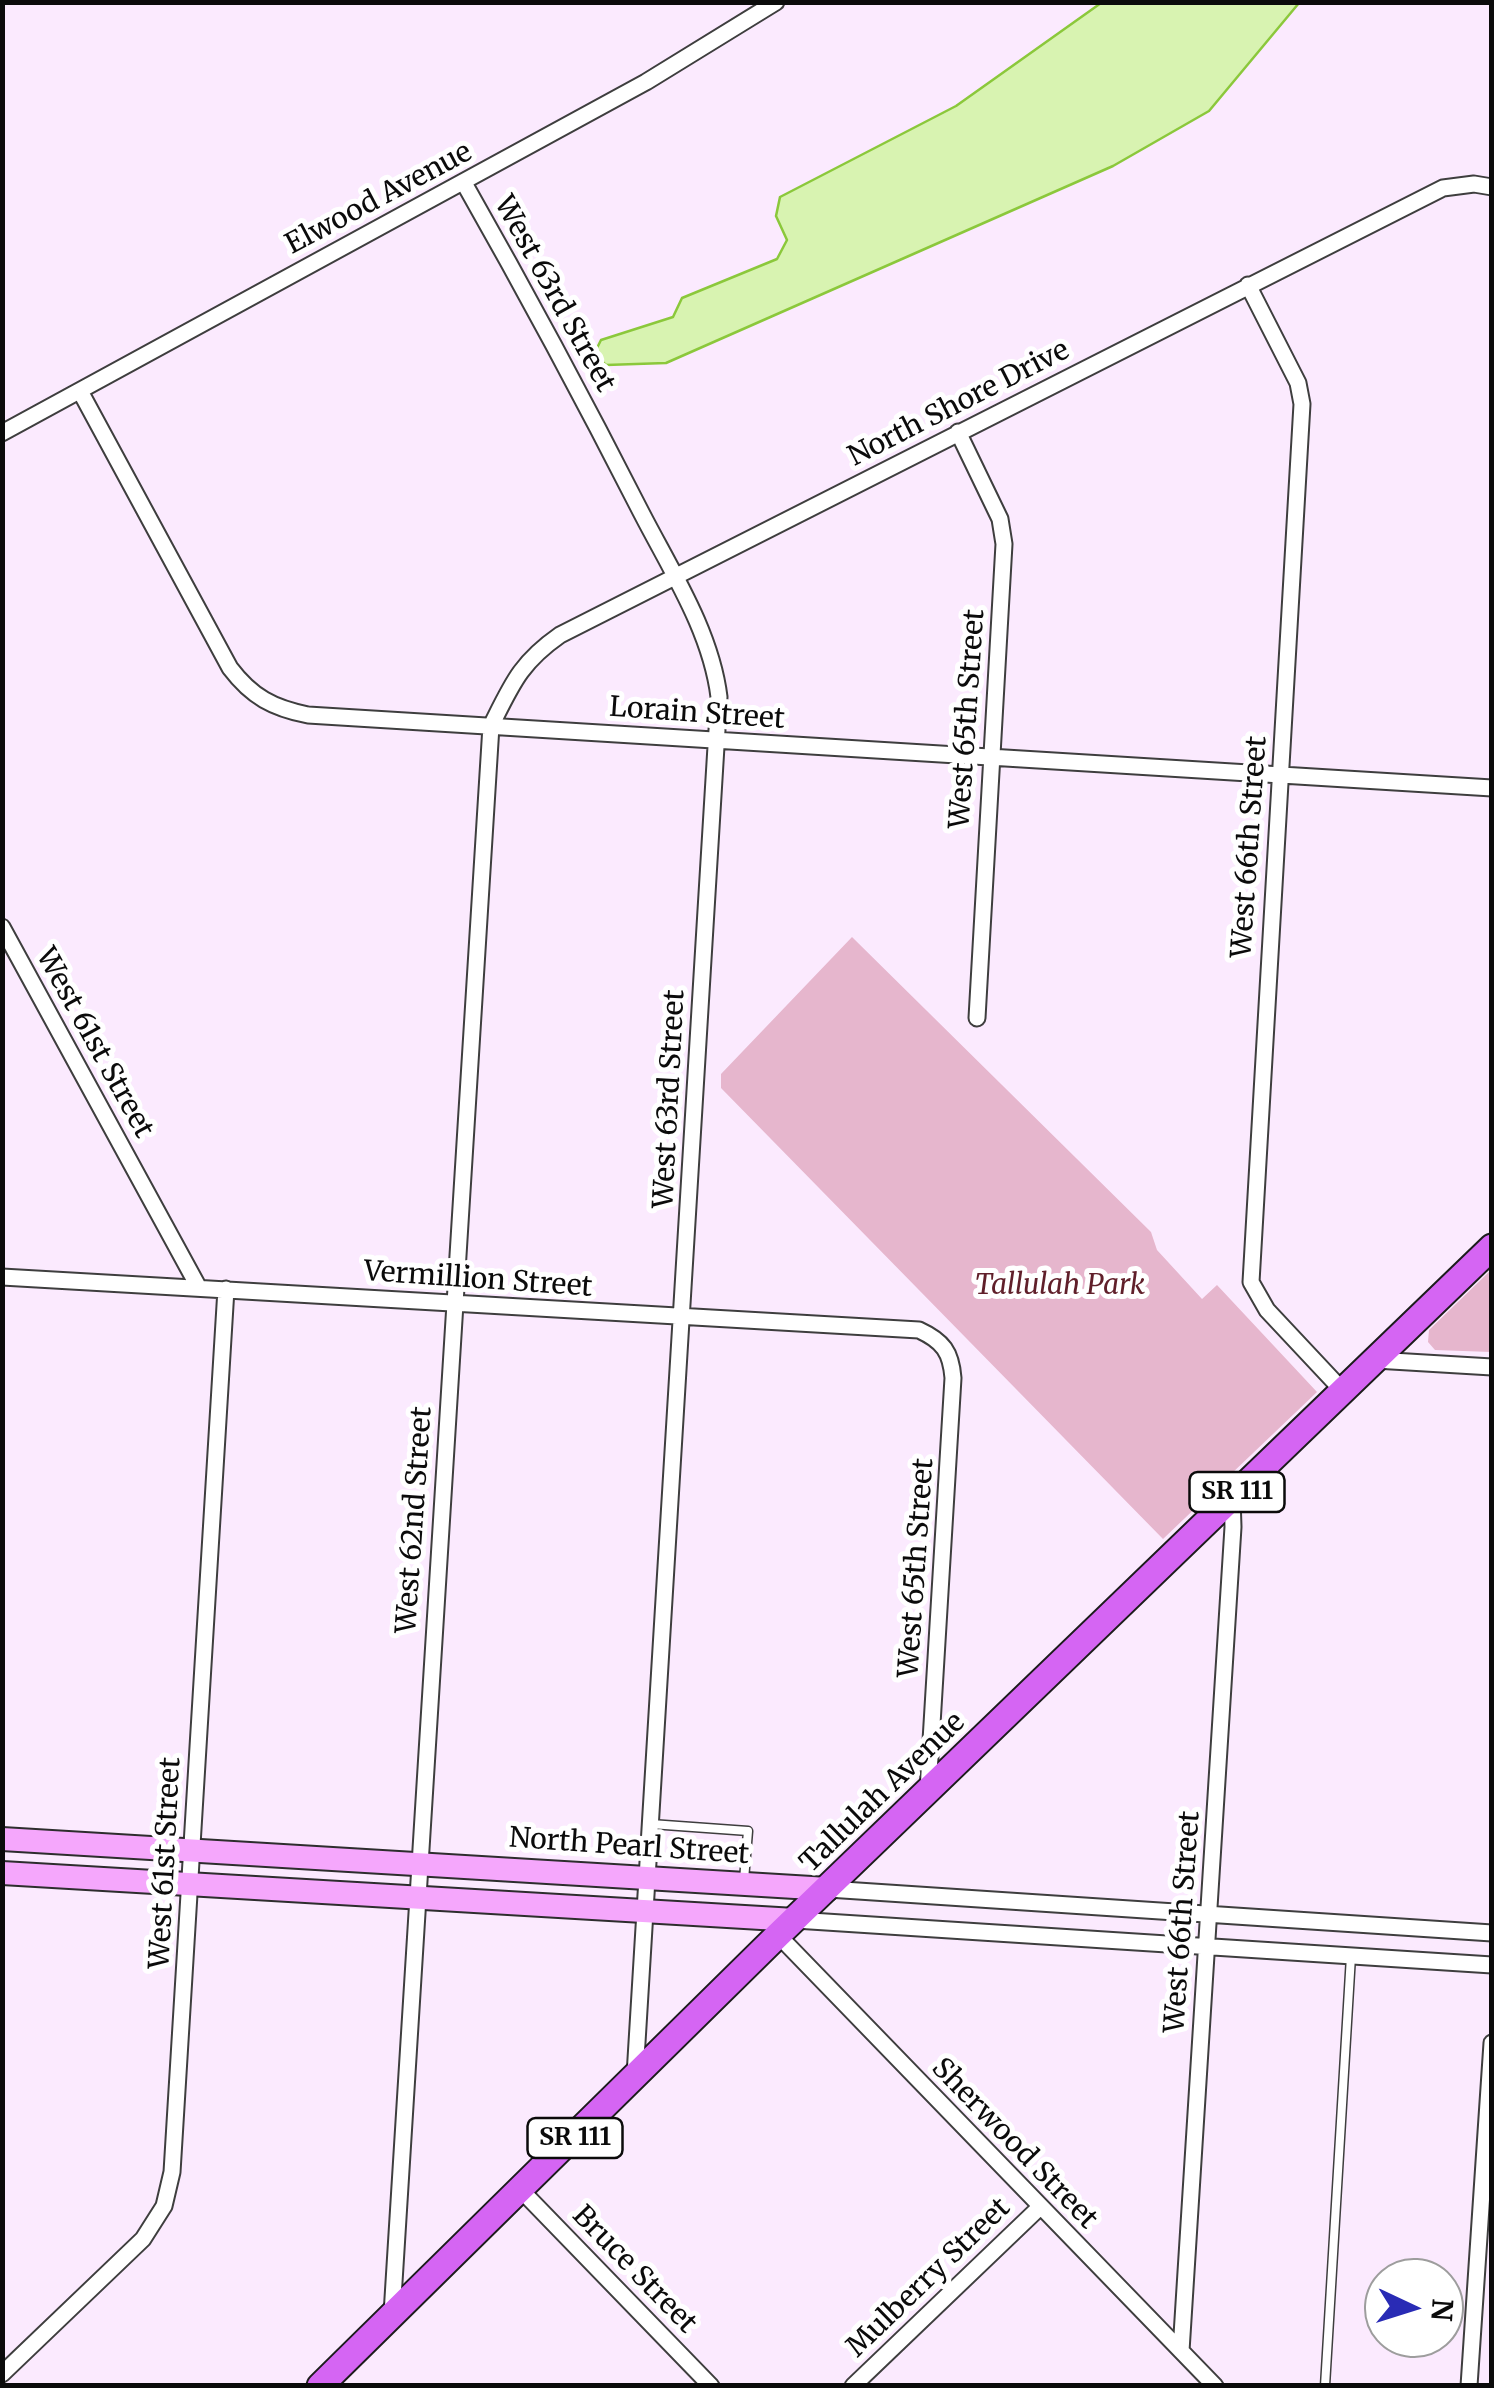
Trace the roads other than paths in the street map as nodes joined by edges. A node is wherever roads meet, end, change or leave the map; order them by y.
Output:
1 (776, 2) edge
2 (464, 182) junction
3 (1492, 187) edge
4 (1248, 285) junction
5 (80, 390) junction
6 (958, 432) junction
7 (2, 433) edge
8 (674, 576) junction
9 (491, 726) junction
10 (716, 740) junction
11 (990, 758) junction
12 (1280, 774) junction
13 (1492, 788) edge
14 (2, 927) edge
15 (977, 1018) dead end
16 (1492, 1247) edge
17 (2, 1277) edge
18 (200, 1288) junction
19 (226, 1290) junction
20 (454, 1303) junction
21 (682, 1318) junction
22 (946, 1346) joint
23 (1375, 1360) junction
24 (1492, 1367) edge
25 (1342, 1390) junction
26 (1232, 1497) junction
27 (928, 1793) junction
28 (650, 1824) junction
29 (2, 1839) edge
30 (192, 1850) junction
31 (419, 1864) junction
32 (2, 1874) edge
33 (647, 1878) junction
34 (190, 1884) junction
35 (744, 1884) junction
36 (828, 1889) junction
37 (417, 1898) junction
38 (645, 1911) junction
39 (1208, 1913) junction
40 (787, 1928) junction
41 (1492, 1933) edge
42 (1206, 1947) junction
43 (1351, 1956) junction
44 (1492, 1965) edge
45 (1492, 2043) edge
46 (635, 2079) junction
47 (521, 2190) junction
48 (1040, 2207) junction
49 (392, 2316) junction
50 (1181, 2351) junction
51 (2, 2374) edge
52 (320, 2386) edge
53 (712, 2386) edge
54 (853, 2386) edge
55 (1215, 2386) edge
56 (1325, 2386) edge
57 (1469, 2386) edge

1 - 2 street, Elwood Avenue
2 - 5 street, Elwood Avenue
2 - 8 street, West 63rd Street
3 - 4 street, North Shore Drive
4 - 6 street, North Shore Drive
4 - 12 street, West 66th Street
5 - 7 street, Elwood Avenue
5 - 9 street, Lorain Street
6 - 8 street, North Shore Drive
6 - 11 street, West 65th Street
8 - 9 street, North Shore Drive
8 - 10 street, West 63rd Street
9 - 10 street, Lorain Street
9 - 20 street, West 62nd Street
10 - 11 street, Lorain Street
10 - 21 street, West 63rd Street
11 - 12 street, Lorain Street
11 - 15 street, West 65th Street
12 - 13 street, Lorain Street
12 - 25 street, West 66th Street
14 - 18 street, West 61st Street
16 - 23 main road, Tallulah Avenue / SR 111
17 - 18 street, Vermillion Street
18 - 19 street, Vermillion Street
19 - 20 street, Vermillion Street
19 - 30 street, West 61st Street
20 - 21 street, Vermillion Street
20 - 31 street, West 62nd Street
21 - 22 street, Vermillion Street
21 - 28 street, West 63rd Street
22 - 27 street, West 65th Street
23 - 24 street
23 - 25 main road, Tallulah Avenue / SR 111
25 - 26 main road, Tallulah Avenue / SR 111
26 - 27 main road, Tallulah Avenue / SR 111
26 - 39 street, West 66th Street
27 - 36 main road, Tallulah Avenue / SR 111
28 - 33 street, West 63rd Street
28 - 35 lane
29 - 30 street, North Pearl Street
30 - 31 street, North Pearl Street
30 - 34 street, West 61st Street
31 - 33 street, North Pearl Street
31 - 37 street, West 62nd Street
32 - 34 street
33 - 35 street, North Pearl Street
33 - 38 street, West 63rd Street
34 - 37 street
34 - 51 street, West 61st Street
35 - 36 street, North Pearl Street
36 - 39 street, North Pearl Street
36 - 40 main road, Tallulah Avenue / SR 111
37 - 38 street
37 - 49 street, West 62nd Street
38 - 40 street
38 - 46 street, West 63rd Street
39 - 41 street, North Pearl Street
39 - 42 street, West 66th Street
40 - 42 street
40 - 46 main road, Tallulah Avenue / SR 111
40 - 48 street, Sherwood Street
42 - 43 street
42 - 50 street, West 66th Street
43 - 44 street
43 - 56 lane
45 - 57 street
46 - 47 main road, Tallulah Avenue / SR 111
47 - 49 main road, Tallulah Avenue / SR 111
47 - 53 street, Bruce Street
48 - 50 street, Sherwood Street
48 - 54 street, Mulberry Street
49 - 52 main road, Tallulah Avenue / SR 111
50 - 55 street, Sherwood Street

